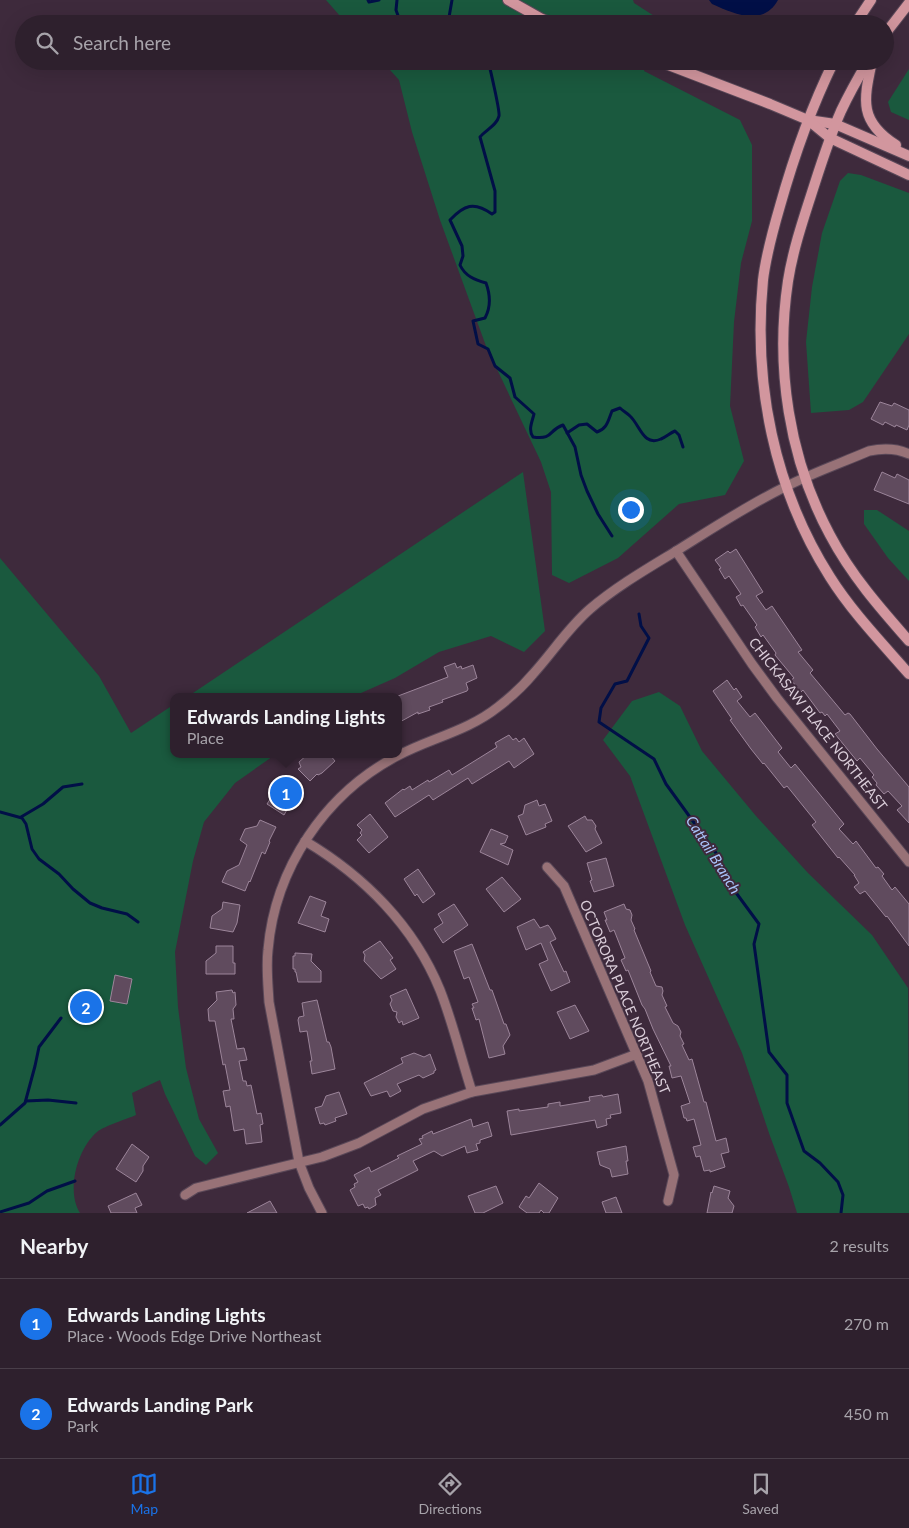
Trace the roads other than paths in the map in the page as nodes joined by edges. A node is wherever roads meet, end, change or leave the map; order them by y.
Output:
1 (508, 0) edge
2 (871, 0) edge
3 (909, 3) edge
4 (535, 15) edge
5 (861, 15) edge
6 (894, 22) edge
7 (681, 70) edge
8 (830, 70) edge
9 (863, 70) edge
10 (870, 70) edge
11 (808, 120) junction
12 (835, 124) junction
13 (830, 138) junction
14 (909, 155) edge
15 (909, 175) edge
16 (909, 454) edge
17 (805, 477) junction
18 (786, 486) junction
19 (676, 551) junction
20 (909, 641) edge
21 (909, 674) edge
22 (402, 754) edge
23 (394, 758) edge
24 (305, 840) junction
25 (909, 862) edge
26 (547, 867) dead end
27 (637, 1054) junction
28 (472, 1092) junction
29 (299, 1162) junction
30 (185, 1195) dead end
31 (668, 1201) dead end
32 (322, 1213) edge

1 - 4 main road
2 - 5 main road
3 - 6 main road
7 - 11 main road
8 - 11 main road
9 - 12 main road
10 - 14 main road
11 - 12 main road
11 - 13 main road
11 - 18 main road
12 - 13 main road
12 - 14 main road
13 - 15 main road
13 - 17 main road
16 - 17 street
17 - 18 street
17 - 20 main road
18 - 19 street
18 - 21 main road
19 - 22 street
19 - 25 street, CHICKASAW PLACE NORTHEAST
23 - 24 street
24 - 28 street
24 - 29 street
26 - 27 street, OCTORORA PLACE NORTHEAST
27 - 28 street
27 - 31 street, OCTORORA PLACE NORTHEAST
28 - 29 street
29 - 30 street
29 - 32 street

